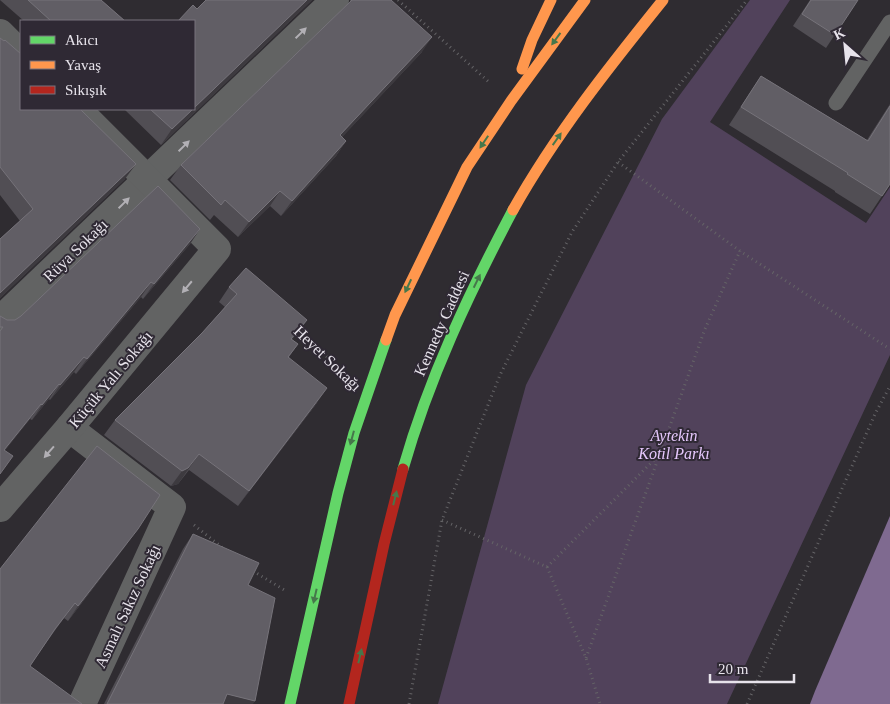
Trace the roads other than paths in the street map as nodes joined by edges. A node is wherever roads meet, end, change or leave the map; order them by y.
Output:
1 (335, 0) edge
2 (551, 0) edge
3 (585, 0) edge
4 (663, 0) edge
5 (890, 22) edge
6 (0, 33) edge
7 (20, 53) edge
8 (511, 102) junction
9 (836, 104) dead end
10 (78, 110) edge
11 (149, 180) junction
12 (0, 320) edge
13 (69, 428) junction
14 (0, 508) edge
15 (82, 704) edge
16 (290, 704) edge
17 (349, 704) edge

11 -> 1 street, Rüya Sokağı
2 - 8 highway
3 -> 8 highway
17 -> 4 highway, Kennedy Caddesi
5 - 9 lane
6 - 7 street
8 -> 16 highway
10 - 11 street
12 -> 11 street, Rüya Sokağı
11 -> 13 street, Küçük Yalı Sokağı
13 -> 14 street, Küçük Yalı Sokağı
13 - 15 street, Asmalı Sakız Sokağı

